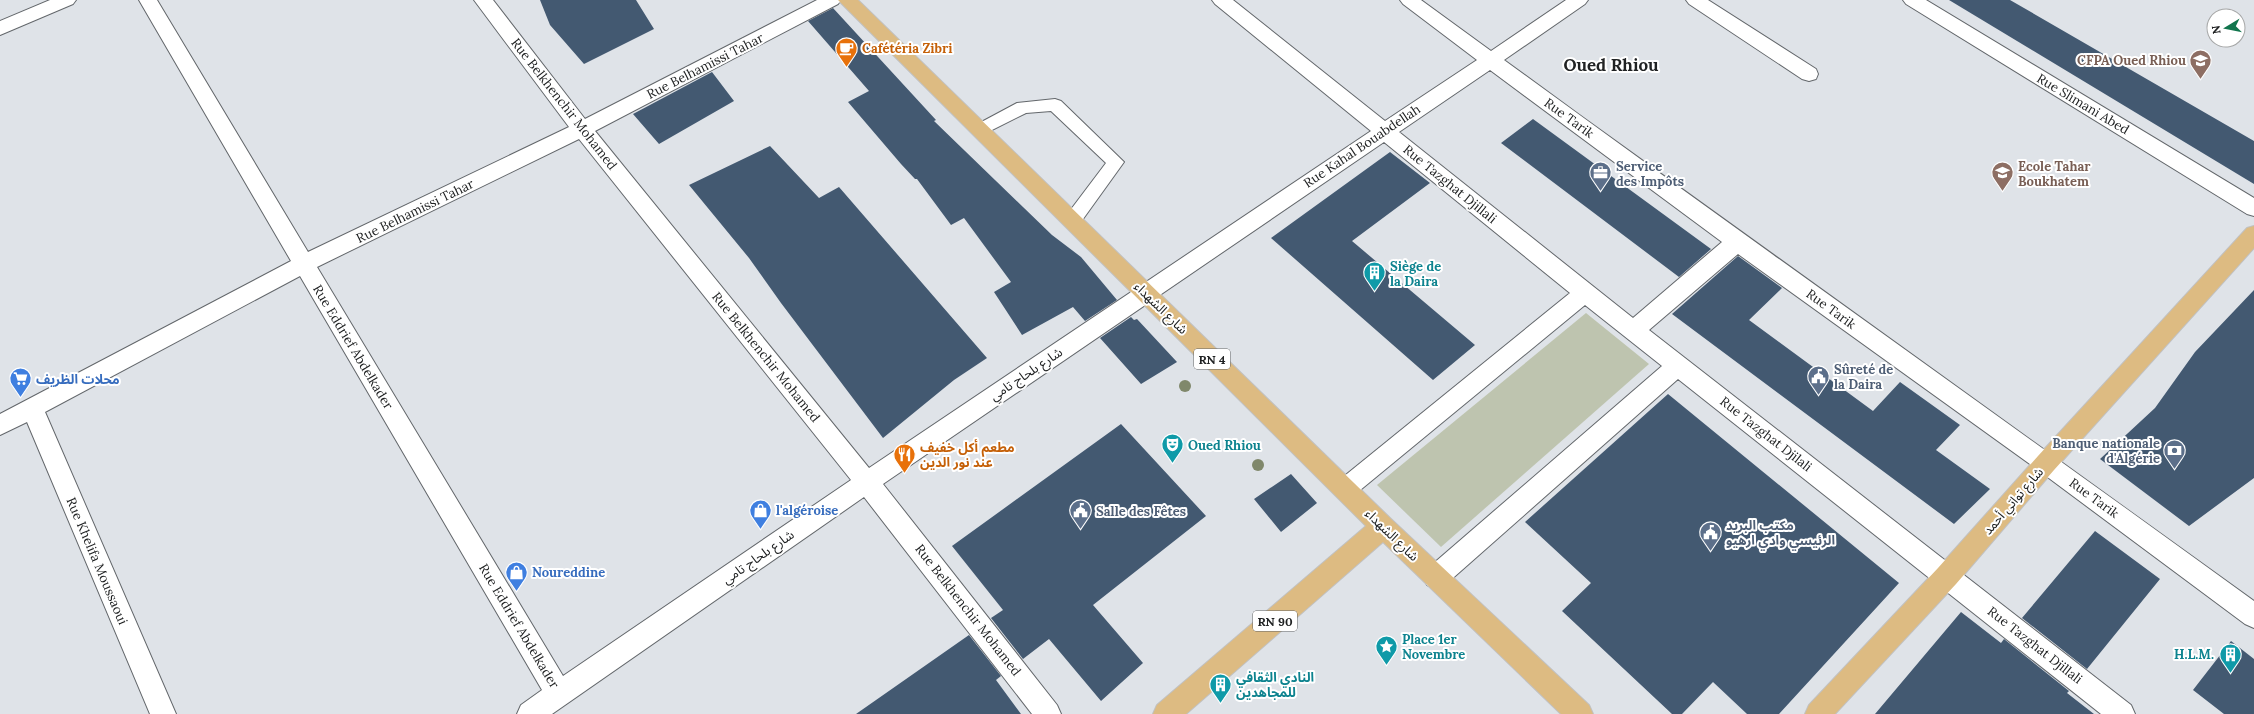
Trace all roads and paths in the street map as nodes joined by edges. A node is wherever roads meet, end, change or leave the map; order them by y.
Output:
1 (67, 0) edge
2 (148, 0) edge
3 (483, 0) edge
4 (832, 0) edge
5 (847, 0) edge
6 (1221, 0) edge
7 (1408, 0) edge
8 (1579, 0) edge
9 (1694, 0) edge
10 (1912, 0) edge
11 (0, 28) edge
12 (1490, 60) junction
13 (1809, 74) dead end
14 (582, 129) junction
15 (980, 130) junction
16 (1384, 131) junction
17 (2254, 208) edge
18 (1072, 221) junction
19 (2254, 234) edge
20 (1737, 242) junction
21 (304, 264) junction
22 (1146, 293) junction
23 (1585, 293) junction
24 (1634, 330) junction
25 (1678, 365) junction
26 (32, 408) junction
27 (0, 425) edge
28 (2046, 463) junction
29 (867, 482) junction
30 (1345, 489) junction
31 (1383, 527) junction
32 (1947, 576) junction
33 (1436, 577) junction
34 (2254, 616) edge
35 (559, 694) junction
36 (162, 714) edge
37 (530, 714) edge
38 (1048, 714) edge
39 (1166, 714) edge
40 (1580, 714) edge
41 (1818, 714) edge
42 (2122, 714) edge

1 - 11 street
2 - 21 street, Rue Eddrief Abdelkader
3 - 14 street, Rue Belkhenchir Mohamed
4 - 14 street, Rue Belhamissi Tahar
5 - 15 main road, شارع الشهداء / RN 4
6 - 16 street, Rue Tazghat Djillali
7 - 12 street, Rue Tarik
8 - 12 street, Rue Kahal Bouabdellah
9 - 13 street
10 - 17 street, Rue Slimani Abed
12 - 16 street, Rue Kahal Bouabdellah
12 - 20 street, Rue Tarik
14 - 21 street, Rue Belhamissi Tahar
14 - 29 street, Rue Belkhenchir Mohamed
15 - 18 main road, شارع الشهداء / RN 4
15 - 18 lane
16 - 22 street, Rue Kahal Bouabdellah
16 - 23 street, Rue Tazghat Djillali
18 - 22 main road, شارع الشهداء / RN 4
19 - 28 main road, شارع تواتي أحمد
20 - 24 street
20 - 28 street, Rue Tarik
21 - 26 street, Rue Belhamissi Tahar
21 - 35 street, Rue Eddrief Abdelkader
22 - 29 street, شارع بلحاج تامي
22 - 30 main road, شارع الشهداء / RN 4
23 - 24 street, Rue Tazghat Djilali
23 - 30 street
24 - 25 street, Rue Tazghat Djilali
25 - 32 street, Rue Tazghat Djilali
25 - 33 street
26 - 27 street, Rue Belhamissi Tahar
26 - 36 street, Rue Khelifa Moussaoui
28 - 32 main road, شارع تواتي أحمد
28 - 34 street, Rue Tarik
29 - 35 street, شارع بلحاج تامي
29 - 38 street, Rue Belkhenchir Mohamed
30 - 31 main road, شارع الشهداء / RN 4
31 - 33 main road, شارع الشهداء / RN 4
31 - 39 main road, RN 90
32 - 41 main road, شارع تواتي أحمد
32 - 42 street, Rue Tazghat Djillali
33 - 40 main road, شارع الشهداء / RN 4
35 - 37 street, شارع بلحاج تامي

